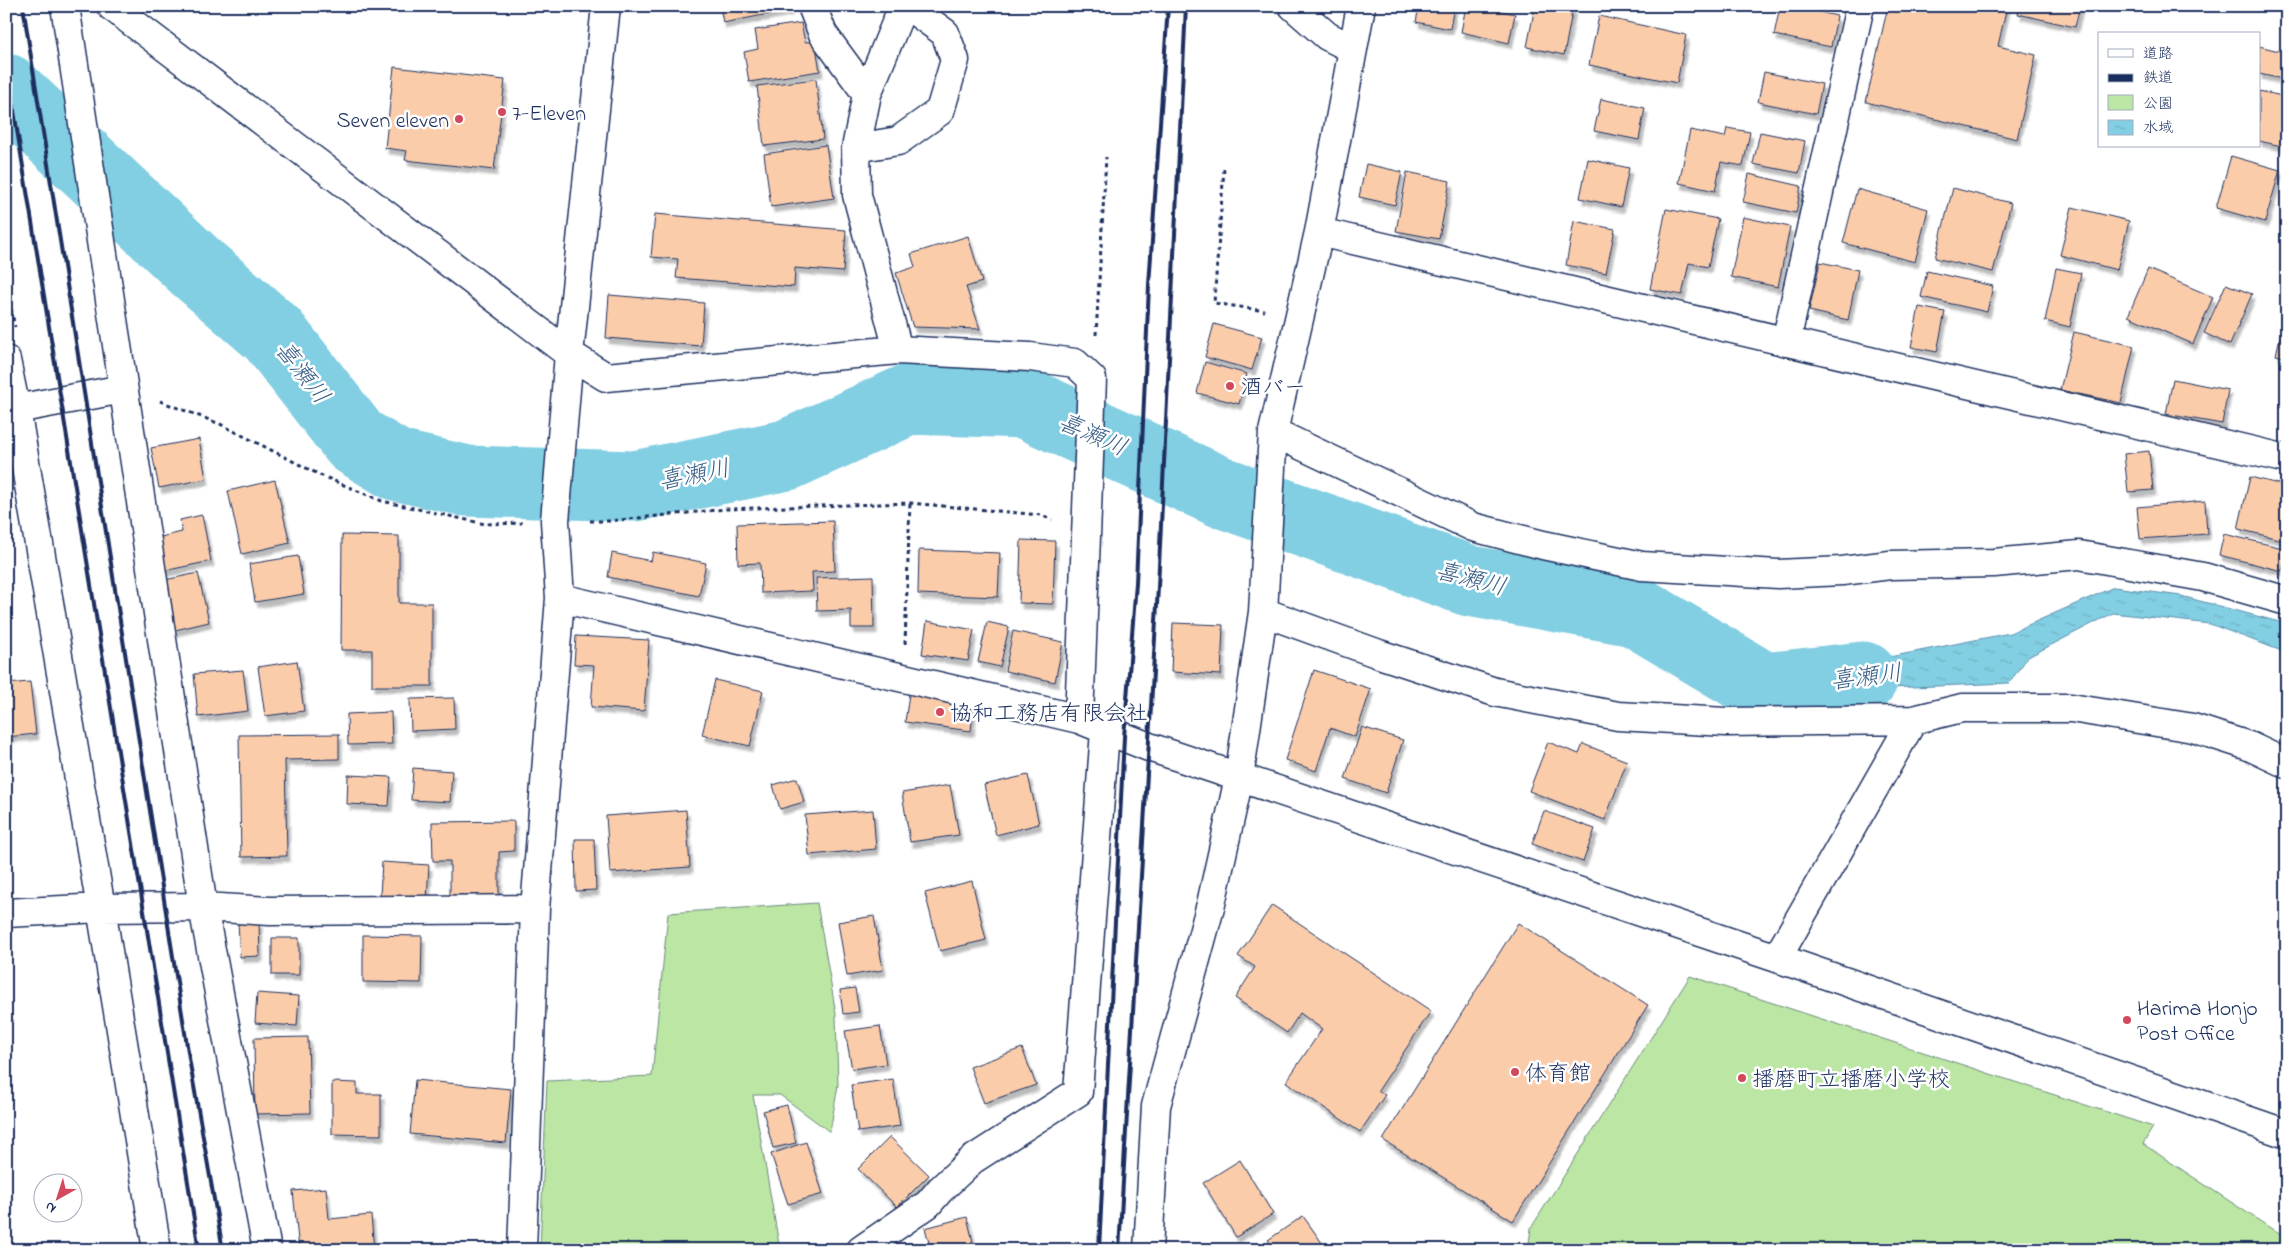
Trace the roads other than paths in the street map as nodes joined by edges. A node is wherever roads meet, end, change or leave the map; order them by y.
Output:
1 (65, 6) edge
2 (111, 6) edge
3 (606, 6) edge
4 (812, 6) edge
5 (903, 6) edge
6 (908, 6) edge
7 (1293, 6) edge
8 (1361, 6) edge
9 (1860, 6) edge
10 (1353, 50) junction
11 (867, 94) junction
12 (856, 148) junction
13 (1318, 232) junction
14 (1786, 342) junction
15 (898, 350) junction
16 (569, 354) junction
17 (6, 360) edge
18 (124, 389) junction
19 (16, 409) junction
20 (1273, 432) junction
21 (2287, 459) edge
22 (560, 598) junction
23 (2287, 601) edge
24 (1263, 612) junction
25 (1079, 719) junction
26 (1913, 720) junction
27 (1105, 731) junction
28 (2287, 764) edge
29 (1239, 778) junction
30 (203, 907) junction
31 (101, 908) junction
32 (535, 908) junction
33 (6, 913) edge
34 (1777, 958) junction
35 (2287, 1134) edge
36 (156, 1250) edge
37 (267, 1250) edge
38 (522, 1250) edge
39 (861, 1250) edge
40 (1148, 1250) edge

1 - 18 street
2 - 16 street
3 - 16 street
4 - 11 street
5 - 11 street
6 - 12 street
7 - 10 street
8 - 10 street
9 - 14 street
10 - 13 street
11 - 12 street
12 - 15 street
13 - 14 street
13 - 20 street
14 - 21 street
15 - 16 street
15 - 25 street
16 - 22 street
17 - 19 street
18 - 19 street
18 - 30 street
19 - 31 street
20 - 23 street
20 - 24 street
22 - 25 street
22 - 32 street
24 - 26 street
24 - 29 street
25 - 27 street
26 - 28 street
26 - 34 street
27 - 29 street
27 - 39 street
29 - 34 street
29 - 40 street
30 - 31 street
30 - 32 street
30 - 37 street
31 - 33 street
31 - 36 street
32 - 38 street
34 - 35 street

